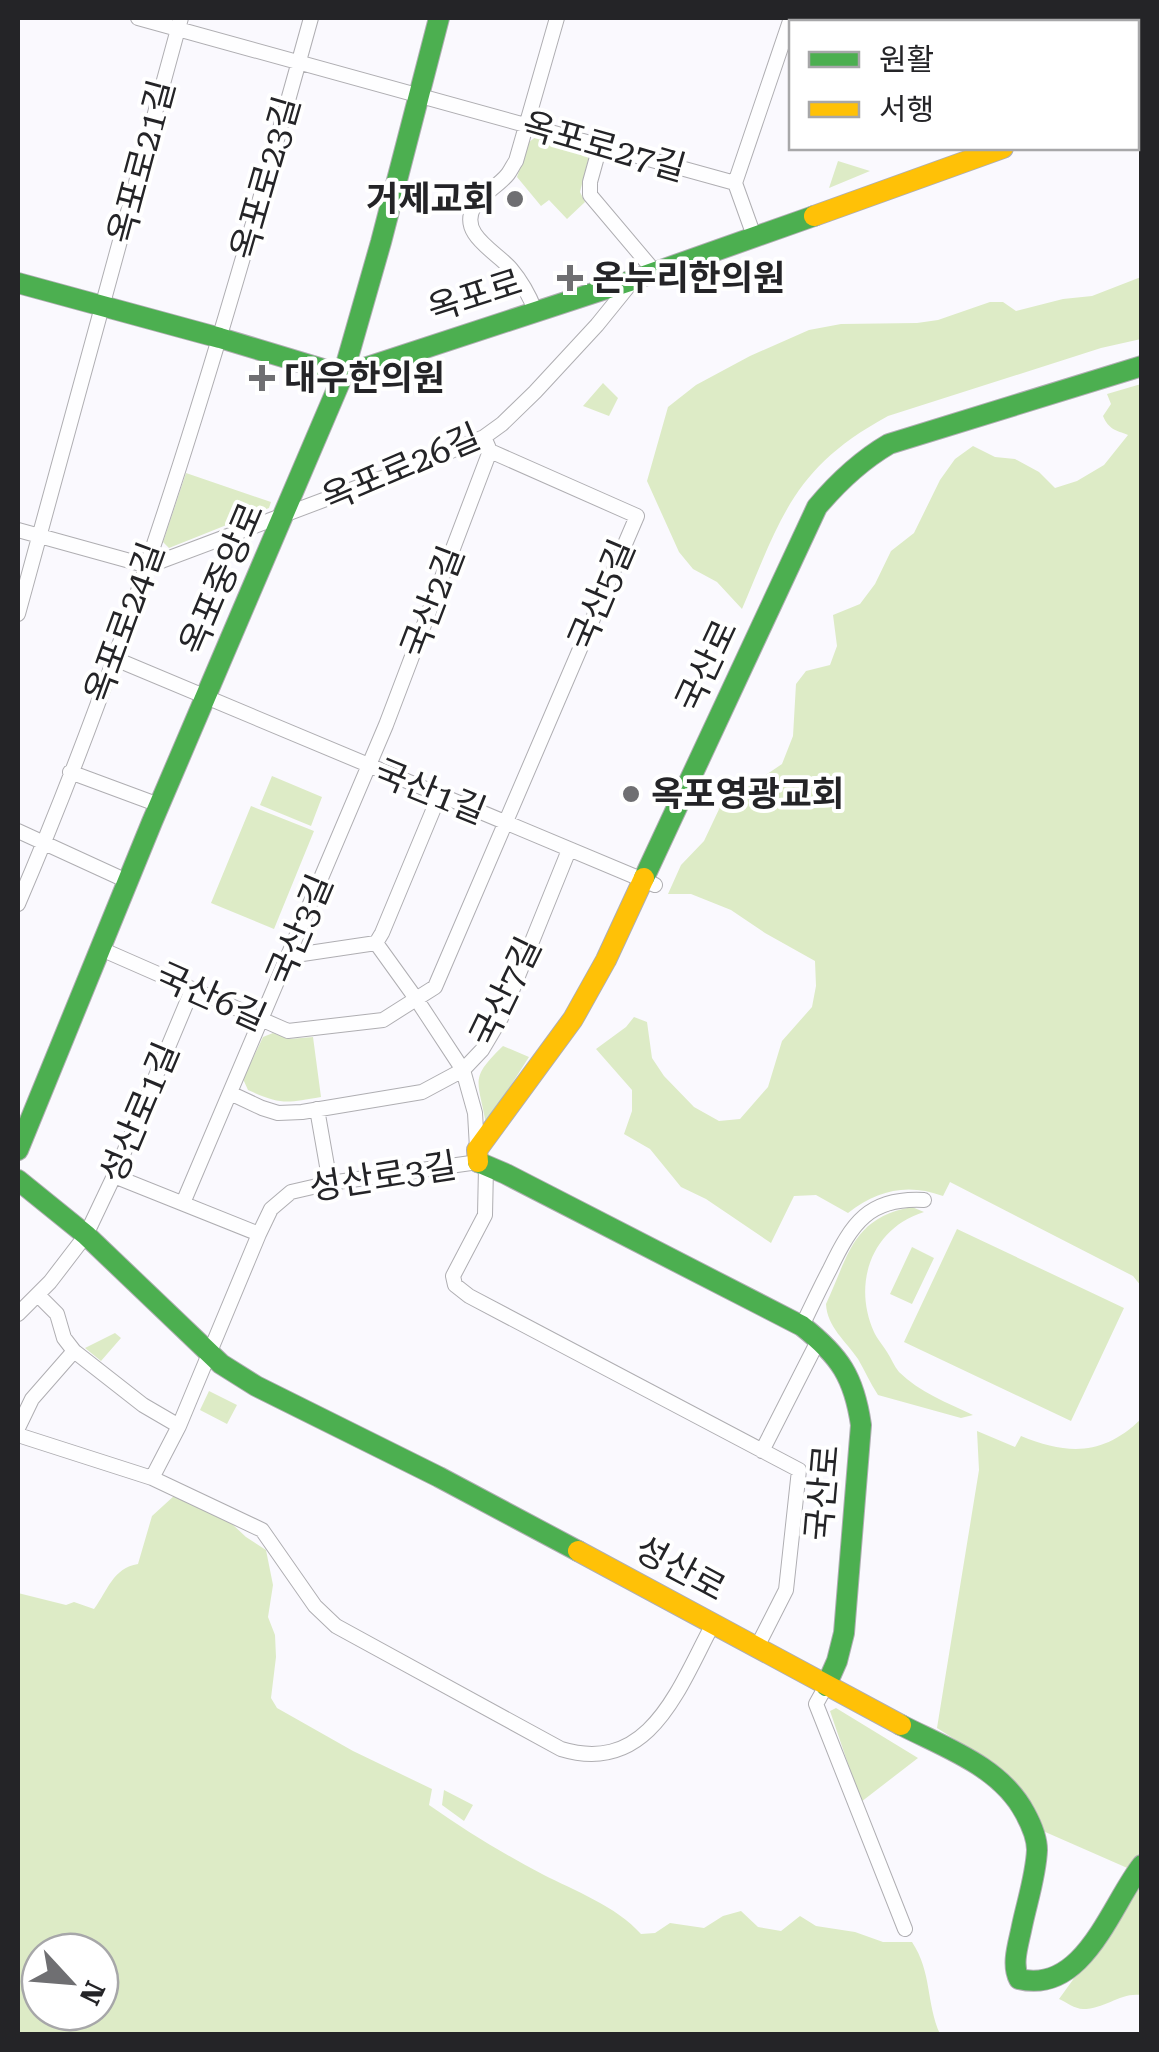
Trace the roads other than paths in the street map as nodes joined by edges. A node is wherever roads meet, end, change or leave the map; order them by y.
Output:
1 (138, 18) edge
2 (311, 18) edge
3 (439, 18) edge
4 (557, 18) edge
5 (180, 23) edge
6 (789, 24) edge
7 (298, 63) junction
8 (420, 95) junction
9 (525, 125) junction
10 (600, 146) junction
11 (997, 150) edge
12 (734, 183) junction
13 (754, 236) junction
14 (655, 272) junction
15 (633, 280) junction
16 (18, 283) edge
17 (102, 307) junction
18 (535, 310) junction
19 (220, 338) junction
20 (1142, 370) edge
21 (343, 374) junction
22 (487, 444) junction
23 (284, 516) junction
24 (18, 530) edge
25 (40, 536) junction
26 (148, 566) junction
27 (18, 614) edge
28 (114, 658) junction
29 (206, 699) junction
30 (368, 766) junction
31 (70, 772) junction
32 (439, 796) junction
33 (159, 805) junction
34 (504, 822) junction
35 (18, 831) edge
36 (44, 843) junction
37 (569, 850) junction
38 (127, 881) junction
39 (650, 882) junction
40 (18, 904) edge
41 (376, 943) junction
42 (100, 949) junction
43 (288, 956) junction
44 (192, 990) junction
45 (417, 1000) junction
46 (262, 1020) junction
47 (463, 1070) junction
48 (230, 1092) junction
49 (318, 1109) junction
50 (18, 1150) edge
51 (481, 1160) junction
52 (114, 1176) junction
53 (18, 1180) edge
54 (330, 1183) junction
55 (924, 1200) dead end
56 (183, 1203) junction
57 (259, 1234) junction
58 (86, 1235) junction
59 (38, 1295) junction
60 (18, 1314) edge
61 (810, 1333) junction
62 (74, 1351) junction
63 (208, 1353) junction
64 (179, 1426) junction
65 (18, 1432) edge
66 (762, 1450) junction
67 (152, 1478) junction
68 (713, 1624) junction
69 (756, 1647) junction
70 (826, 1686) junction
71 (1142, 1865) edge
72 (905, 1930) dead end

1 - 5 street, 옥포로27길
2 - 7 street, 옥포로23길
3 - 8 street, 옥포중앙로
4 - 9 street
5 - 7 street, 옥포로27길
5 - 17 street, 옥포로21길
6 - 12 street
7 - 8 street, 옥포로27길
7 - 19 street, 옥포로23길
8 - 9 street, 옥포로27길
8 - 21 street, 옥포중앙로
9 - 10 street, 옥포로27길
9 - 18 street
10 - 12 street, 옥포로27길
10 - 14 street
11 - 13 street, 옥포로
12 - 13 street, 옥포로27길
13 - 14 street, 옥포로
14 - 15 street, 옥포로
15 - 18 street, 옥포로
15 - 22 street, 옥포로26길
16 - 17 street
17 - 19 street
17 - 25 street, 옥포로21길
18 - 21 street, 옥포로
19 - 21 street
19 - 26 street, 옥포로24길
20 - 39 street, 국산로
21 - 23 street, 옥포중앙로
22 - 23 street, 옥포로26길
22 - 30 street, 국산2길
22 - 34 street, 국산5길
23 - 26 street, 옥포로26길
23 - 29 street, 옥포중앙로
24 - 25 street
25 - 26 street
25 - 27 street, 옥포로21길
26 - 28 street, 옥포로24길
28 - 29 street, 국산1길
28 - 31 street, 옥포로24길
29 - 30 street, 국산1길
29 - 33 street, 옥포중앙로
30 - 32 street, 국산1길
30 - 43 street, 국산3길
31 - 33 street
31 - 36 street, 옥포로24길
32 - 34 street, 국산1길
32 - 41 street
33 - 38 street, 옥포중앙로
34 - 37 street, 국산1길
34 - 45 street, 국산6길
35 - 36 street
36 - 38 street
36 - 40 street, 옥포로24길
37 - 39 street, 국산1길
37 - 47 street, 국산7길
38 - 42 street, 옥포중앙로
39 - 51 street, 국산로
41 - 43 street
41 - 45 street
42 - 44 street, 국산6길
42 - 50 street, 옥포중앙로
43 - 46 street, 국산3길
44 - 46 street, 국산6길
44 - 52 street, 성산로1길
45 - 46 street, 국산6길
45 - 47 street
46 - 48 street, 국산3길
47 - 49 street, 국산7길
47 - 51 street
48 - 49 street, 국산7길
48 - 56 street, 국산3길
49 - 54 street
51 - 54 street, 성산로3길
51 - 61 street, 국산로
51 - 66 street
52 - 56 street
52 - 58 street, 성산로1길
53 - 58 street, 성산로
54 - 57 street, 성산로3길
55 - 61 street
56 - 57 street
57 - 63 street, 성산로3길
58 - 59 street, 성산로1길
58 - 63 street, 성산로
59 - 60 street, 성산로1길
59 - 62 street
61 - 66 street
61 - 70 street, 국산로
62 - 64 street
62 - 65 street
63 - 64 street, 성산로3길
63 - 68 street, 성산로
64 - 67 street, 성산로3길
65 - 67 street
66 - 69 street
67 - 68 street
68 - 69 street, 성산로
69 - 70 street, 성산로
70 - 71 street, 성산로
70 - 72 street

